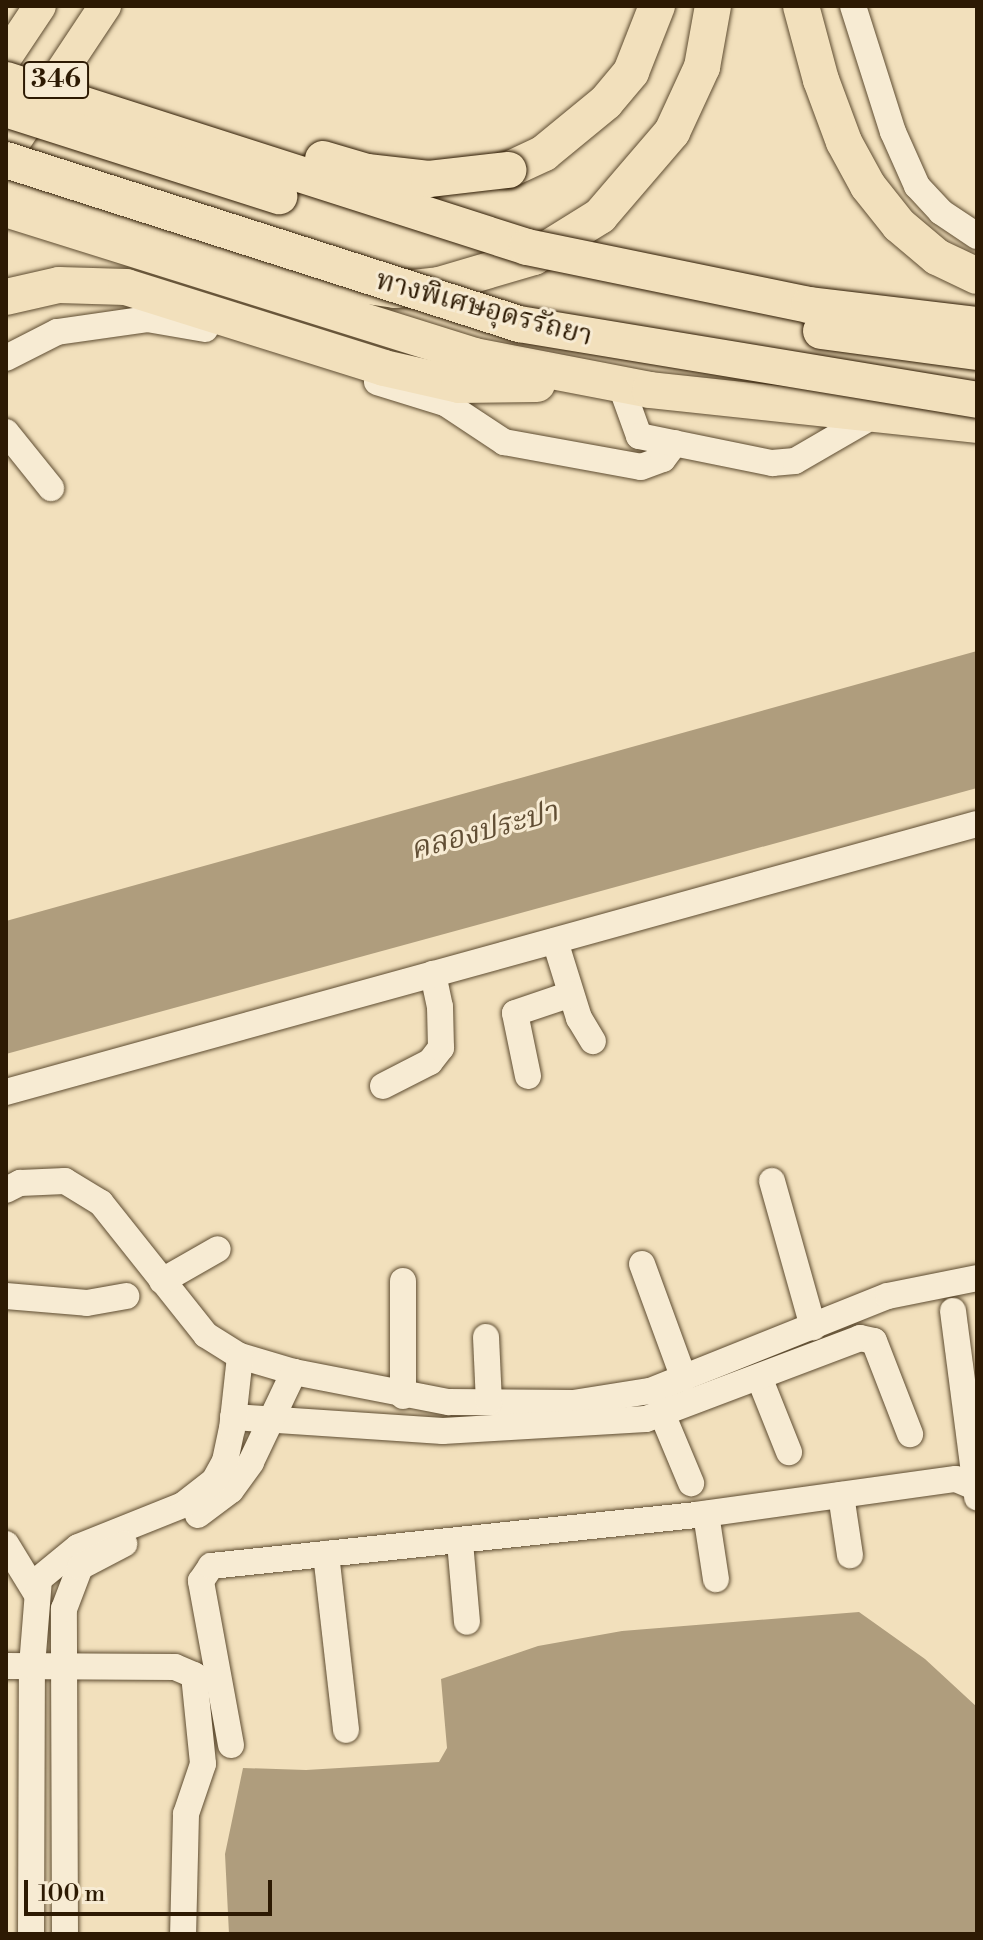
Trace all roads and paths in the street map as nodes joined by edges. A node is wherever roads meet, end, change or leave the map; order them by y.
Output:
1 (40, 6) edge
2 (105, 6) edge
3 (657, 6) edge
4 (713, 6) edge
5 (801, 6) edge
6 (853, 6) edge
7 (6, 56) edge
8 (6, 80) edge
9 (6, 109) edge
10 (6, 157) edge
11 (6, 178) edge
12 (6, 209) edge
13 (977, 236) edge
14 (977, 276) edge
15 (6, 297) edge
16 (977, 325) edge
17 (977, 352) edge
18 (6, 358) edge
19 (583, 380) junction
20 (621, 386) junction
21 (977, 400) edge
22 (876, 414) junction
23 (977, 425) edge
24 (6, 432) edge
25 (675, 443) junction
26 (51, 488) dead end
27 (977, 824) edge
28 (555, 941) junction
29 (433, 974) junction
30 (571, 994) junction
31 (593, 1041) dead end
32 (528, 1076) dead end
33 (383, 1086) dead end
34 (6, 1092) edge
35 (772, 1181) dead end
36 (6, 1190) edge
37 (218, 1249) dead end
38 (642, 1264) dead end
39 (977, 1278) edge
40 (162, 1281) junction
41 (403, 1281) dead end
42 (6, 1296) edge
43 (126, 1296) dead end
44 (953, 1311) dead end
45 (813, 1327) junction
46 (486, 1337) dead end
47 (240, 1356) junction
48 (294, 1372) junction
49 (969, 1372) edge
50 (759, 1377) junction
51 (684, 1379) junction
52 (403, 1396) junction
53 (489, 1402) junction
54 (663, 1416) junction
55 (233, 1417) junction
56 (276, 1417) junction
57 (910, 1434) dead end
58 (789, 1452) dead end
59 (973, 1480) edge
60 (691, 1483) dead end
61 (841, 1495) junction
62 (706, 1514) junction
63 (460, 1542) junction
64 (6, 1544) edge
65 (326, 1554) junction
66 (850, 1555) dead end
67 (716, 1579) dead end
68 (36, 1593) junction
69 (467, 1622) dead end
70 (66, 1665) junction
71 (19, 1666) edge
72 (346, 1730) dead end
73 (231, 1745) dead end
74 (31, 1934) edge
75 (65, 1934) edge
76 (183, 1934) edge

1 - 7 main road, 346
2 - 10 main road, 346
3 - 7 highway, bridge
4 - 11 highway
5 - 14 highway
6 - 13 street
8 - 16 highway, bridge
9 - 17 highway, ทางพิเศษอุดรรัถยา, bridge
10 - 21 highway, ทางพิเศษอุดรรัถยา, bridge
12 - 19 highway
15 - 19 highway
18 - 25 street
19 - 20 highway
20 - 22 highway
20 - 25 street
22 - 23 highway
22 - 25 street
24 - 26 street
27 - 28 street
28 - 29 street
28 - 30 street
29 - 33 street
29 - 34 street
30 - 31 street
30 - 32 street
35 - 45 street
36 - 40 street
37 - 40 street
38 - 51 street
39 - 45 street
40 - 47 street
41 - 52 street
42 - 43 street
44 - 49 street
45 - 51 street
46 - 53 street
47 - 48 street
47 - 55 street
48 - 52 street
48 - 56 street
49 - 59 street
50 - 54 street
50 - 57 street
50 - 58 street
51 - 53 street
52 - 53 street
54 - 56 street
54 - 60 street
55 - 56 street
55 - 68 street
56 - 70 street
59 - 61 street
61 - 62 street
61 - 66 street
62 - 63 street
62 - 67 street
63 - 65 street
63 - 69 street
64 - 68 street
65 - 72 street
65 - 73 street
68 - 71 street
70 - 71 street
70 - 75 street
70 - 76 street
71 - 74 street

